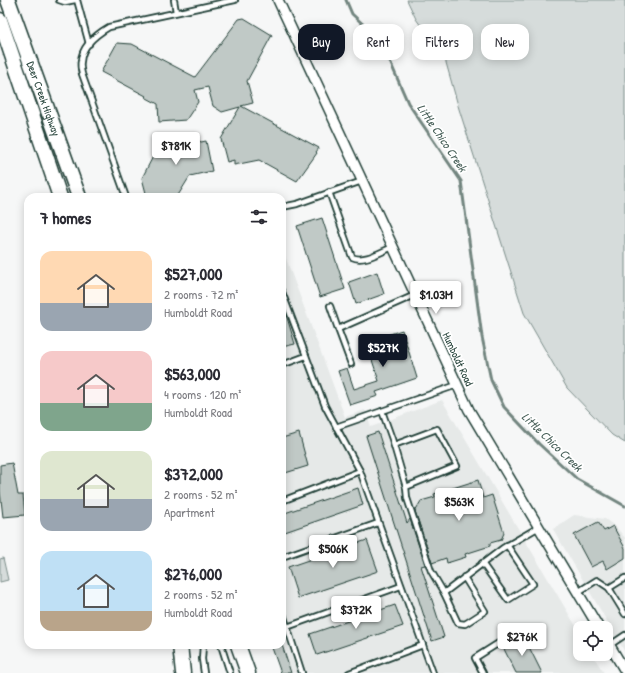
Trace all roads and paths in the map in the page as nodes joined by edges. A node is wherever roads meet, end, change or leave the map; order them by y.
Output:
1 (8, 0) edge
2 (59, 0) edge
3 (76, 0) edge
4 (174, 0) edge
5 (235, 0) edge
6 (278, 0) edge
7 (176, 12) junction
8 (0, 20) edge
9 (89, 44) junction
10 (362, 181) junction
11 (329, 192) junction
12 (59, 193) edge
13 (78, 193) edge
14 (125, 193) edge
15 (286, 206) edge
16 (393, 247) junction
17 (415, 295) junction
18 (286, 303) edge
19 (330, 306) dead end
20 (338, 329) junction
21 (306, 356) junction
22 (286, 364) edge
23 (351, 364) dead end
24 (457, 386) junction
25 (382, 411) junction
26 (336, 427) junction
27 (394, 445) junction
28 (360, 472) junction
29 (406, 487) junction
30 (286, 500) edge
31 (378, 523) junction
32 (539, 527) junction
33 (507, 545) junction
34 (286, 556) edge
35 (482, 563) junction
36 (464, 577) junction
37 (625, 578) edge
38 (401, 586) junction
39 (609, 588) junction
40 (578, 592) junction
41 (444, 593) junction
42 (625, 614) edge
43 (596, 621) edge
44 (286, 624) edge
45 (287, 627) junction
46 (513, 634) dead end
47 (625, 635) edge
48 (613, 640) edge
49 (423, 645) junction
50 (180, 649) edge
51 (203, 649) edge
52 (221, 649) edge
53 (239, 649) edge
54 (613, 651) edge
55 (625, 671) edge
56 (182, 673) edge
57 (204, 673) edge
58 (230, 673) edge
59 (248, 673) edge
60 (302, 673) edge
61 (349, 673) edge
62 (433, 673) edge
63 (483, 673) edge

1 - 13 main road, Deer Creek Highway
2 - 3 lane
3 - 9 lane
4 - 7 lane
5 - 7 lane
6 - 10 street, Humboldt Road
7 - 9 lane
8 - 12 main road, Deer Creek Highway
9 - 14 lane
10 - 11 lane
10 - 16 street, Humboldt Road
11 - 15 lane
11 - 16 lane
16 - 17 street, Humboldt Road
17 - 20 lane
17 - 24 street, Humboldt Road
18 - 21 lane
19 - 20 lane
20 - 23 lane
21 - 22 lane
21 - 26 lane
24 - 25 lane
24 - 32 street, Humboldt Road
25 - 26 lane
25 - 27 lane
26 - 28 lane
27 - 29 lane
27 - 29 lane
28 - 30 lane
28 - 31 lane
29 - 41 lane
31 - 34 lane
31 - 38 lane
32 - 33 lane
32 - 40 street, Humboldt Road
33 - 35 lane
33 - 35 lane
35 - 36 lane
36 - 41 lane
36 - 41 lane
37 - 39 lane
38 - 45 lane
38 - 49 lane
39 - 40 lane
39 - 42 lane
40 - 43 street, Humboldt Road
44 - 45 lane
45 - 60 lane
46 - 63 lane
47 - 48 lane
49 - 61 lane
49 - 62 lane
50 - 56 main road
51 - 57 lane
52 - 58 lane
53 - 59 main road
54 - 55 street

